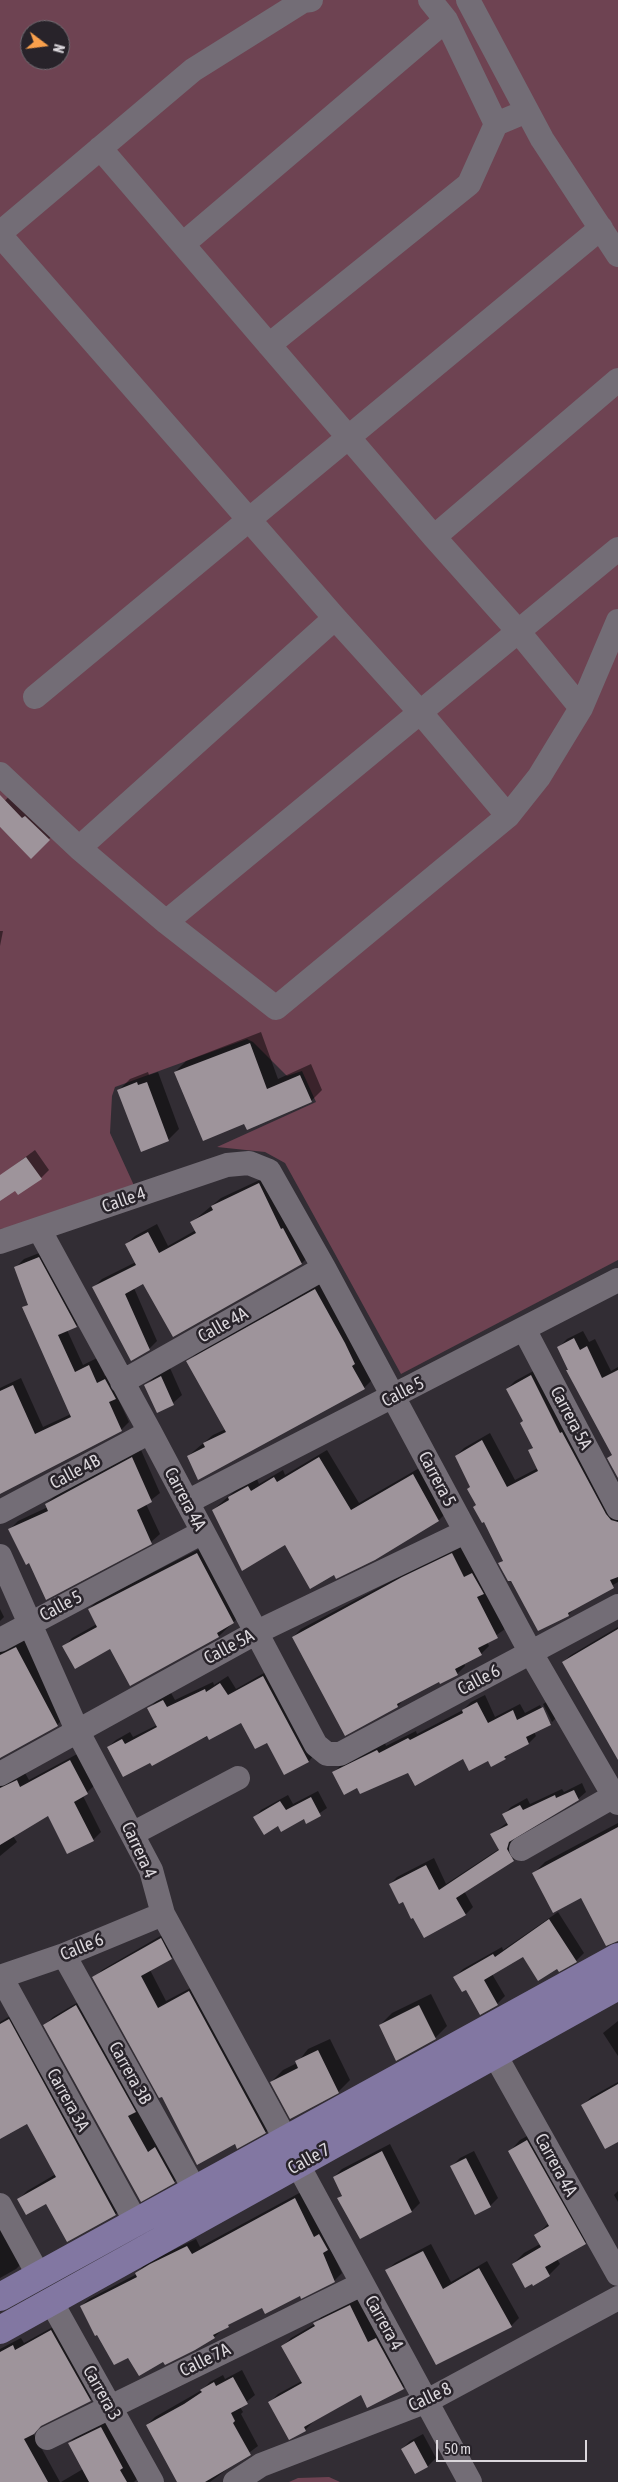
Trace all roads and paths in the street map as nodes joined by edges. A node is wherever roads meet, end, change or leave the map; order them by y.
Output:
1 (312, 0) edge
2 (430, 0) edge
3 (468, 0) edge
4 (446, 20) junction
5 (528, 110) junction
6 (496, 124) junction
7 (100, 148) junction
8 (601, 228) junction
9 (0, 234) edge
10 (183, 244) junction
11 (618, 255) edge
12 (269, 345) junction
13 (618, 380) edge
14 (349, 437) junction
15 (249, 519) junction
16 (434, 537) junction
17 (618, 548) edge
18 (335, 618) junction
19 (618, 621) edge
20 (518, 631) junction
21 (35, 696) dead end
22 (582, 708) junction
23 (420, 712) junction
24 (0, 774) edge
25 (508, 816) junction
26 (79, 848) junction
27 (166, 922) junction
28 (249, 1163) joint
29 (38, 1230) junction
30 (0, 1242) edge
31 (324, 1268) junction
32 (618, 1280) edge
33 (524, 1328) junction
34 (122, 1382) junction
35 (393, 1397) junction
36 (150, 1432) junction
37 (187, 1502) junction
38 (618, 1508) edge
39 (0, 1512) edge
40 (203, 1532) junction
41 (465, 1532) junction
42 (0, 1556) edge
43 (618, 1606) edge
44 (30, 1623) junction
45 (256, 1632) junction
46 (0, 1640) edge
47 (531, 1653) junction
48 (77, 1730) junction
49 (340, 1754) joint
50 (0, 1774) edge
51 (238, 1778) dead end
52 (616, 1800) edge
53 (132, 1834) junction
54 (521, 1849) dead end
55 (163, 1914) junction
56 (64, 1956) junction
57 (618, 1956) edge
58 (0, 1977) edge
59 (618, 1986) edge
60 (495, 2055) junction
61 (286, 2140) junction
62 (298, 2165) junction
63 (195, 2190) junction
64 (0, 2205) edge
65 (136, 2222) junction
66 (618, 2274) edge
67 (39, 2276) junction
68 (362, 2284) junction
69 (0, 2297) edge
70 (618, 2298) edge
71 (52, 2303) junction
72 (0, 2330) edge
73 (426, 2401) junction
74 (110, 2406) junction
75 (47, 2438) dead end
76 (152, 2482) edge
77 (235, 2482) edge
78 (470, 2482) edge

1 - 7 street
2 - 4 street
3 - 5 street
4 - 6 street
4 - 10 street
5 - 6 street
5 - 8 street
6 - 12 street
7 - 9 street
7 - 10 street
8 - 11 street
8 - 14 street
9 - 15 street
10 - 12 street
12 - 14 street
13 - 16 street
14 - 15 street
14 - 16 street
15 - 18 street
15 - 21 street
16 - 20 street
17 - 20 street
18 - 23 street
18 - 26 street
19 - 22 street
20 - 22 street
20 - 23 street
22 - 25 street
23 - 25 street
23 - 27 street
24 - 26 street
25 - 27 street
26 - 27 street
28 - 29 street, Calle 4
28 - 31 street, Carrera 5
29 - 30 street, Calle 4
29 - 34 street, Carrera 4A
31 - 34 street, Calle 4A
31 - 35 street, Carrera 5
32 - 33 street, Calle 5
33 - 35 street, Calle 5
33 - 38 street, Carrera 5A
34 - 36 street, Carrera 4A
35 - 37 street, Calle 5
35 - 41 street, Carrera 5
36 - 37 street, Carrera 4A
36 - 39 street, Calle 4B
37 - 40 street, Carrera 4A
40 - 44 street, Calle 5
40 - 45 street, Carrera 4A
41 - 45 street, Calle 5A
41 - 47 street, Carrera 5
42 - 44 street, Carrera 4
43 - 47 street, Calle 6
44 - 46 street, Calle 5
44 - 48 street, Carrera 4
45 - 48 street, Calle 5A
45 - 49 street, Carrera 4A
47 - 49 street, Calle 6
47 - 52 street, Carrera 5
48 - 50 street, Calle 5A
48 - 53 street, Carrera 4
51 - 53 street
52 - 54 street
53 - 55 street, Carrera 4
55 - 56 street, Calle 6
55 - 61 street, Carrera 4
56 - 58 street, Calle 6
56 - 63 street, Carrera 3B
57 - 61 main road, Calle 7
58 - 65 street, Carrera 3A
59 - 60 main road, Calle 7
60 - 62 main road, Calle 7
60 - 66 street, Carrera 4A
61 - 63 main road, Calle 7
62 - 68 street, Carrera 4
62 - 71 main road, Calle 7
63 - 65 main road, Calle 7
64 - 67 street
65 - 67 main road, Calle 7
67 - 69 main road, Calle 7
68 - 73 street, Carrera 4
68 - 74 street, Calle 7A
70 - 73 street, Calle 8
71 - 72 main road, Calle 7
71 - 74 street, Carrera 3
73 - 77 street, Calle 8
73 - 78 street, Carrera 4
74 - 75 street, Calle 7A
74 - 76 street, Carrera 3

